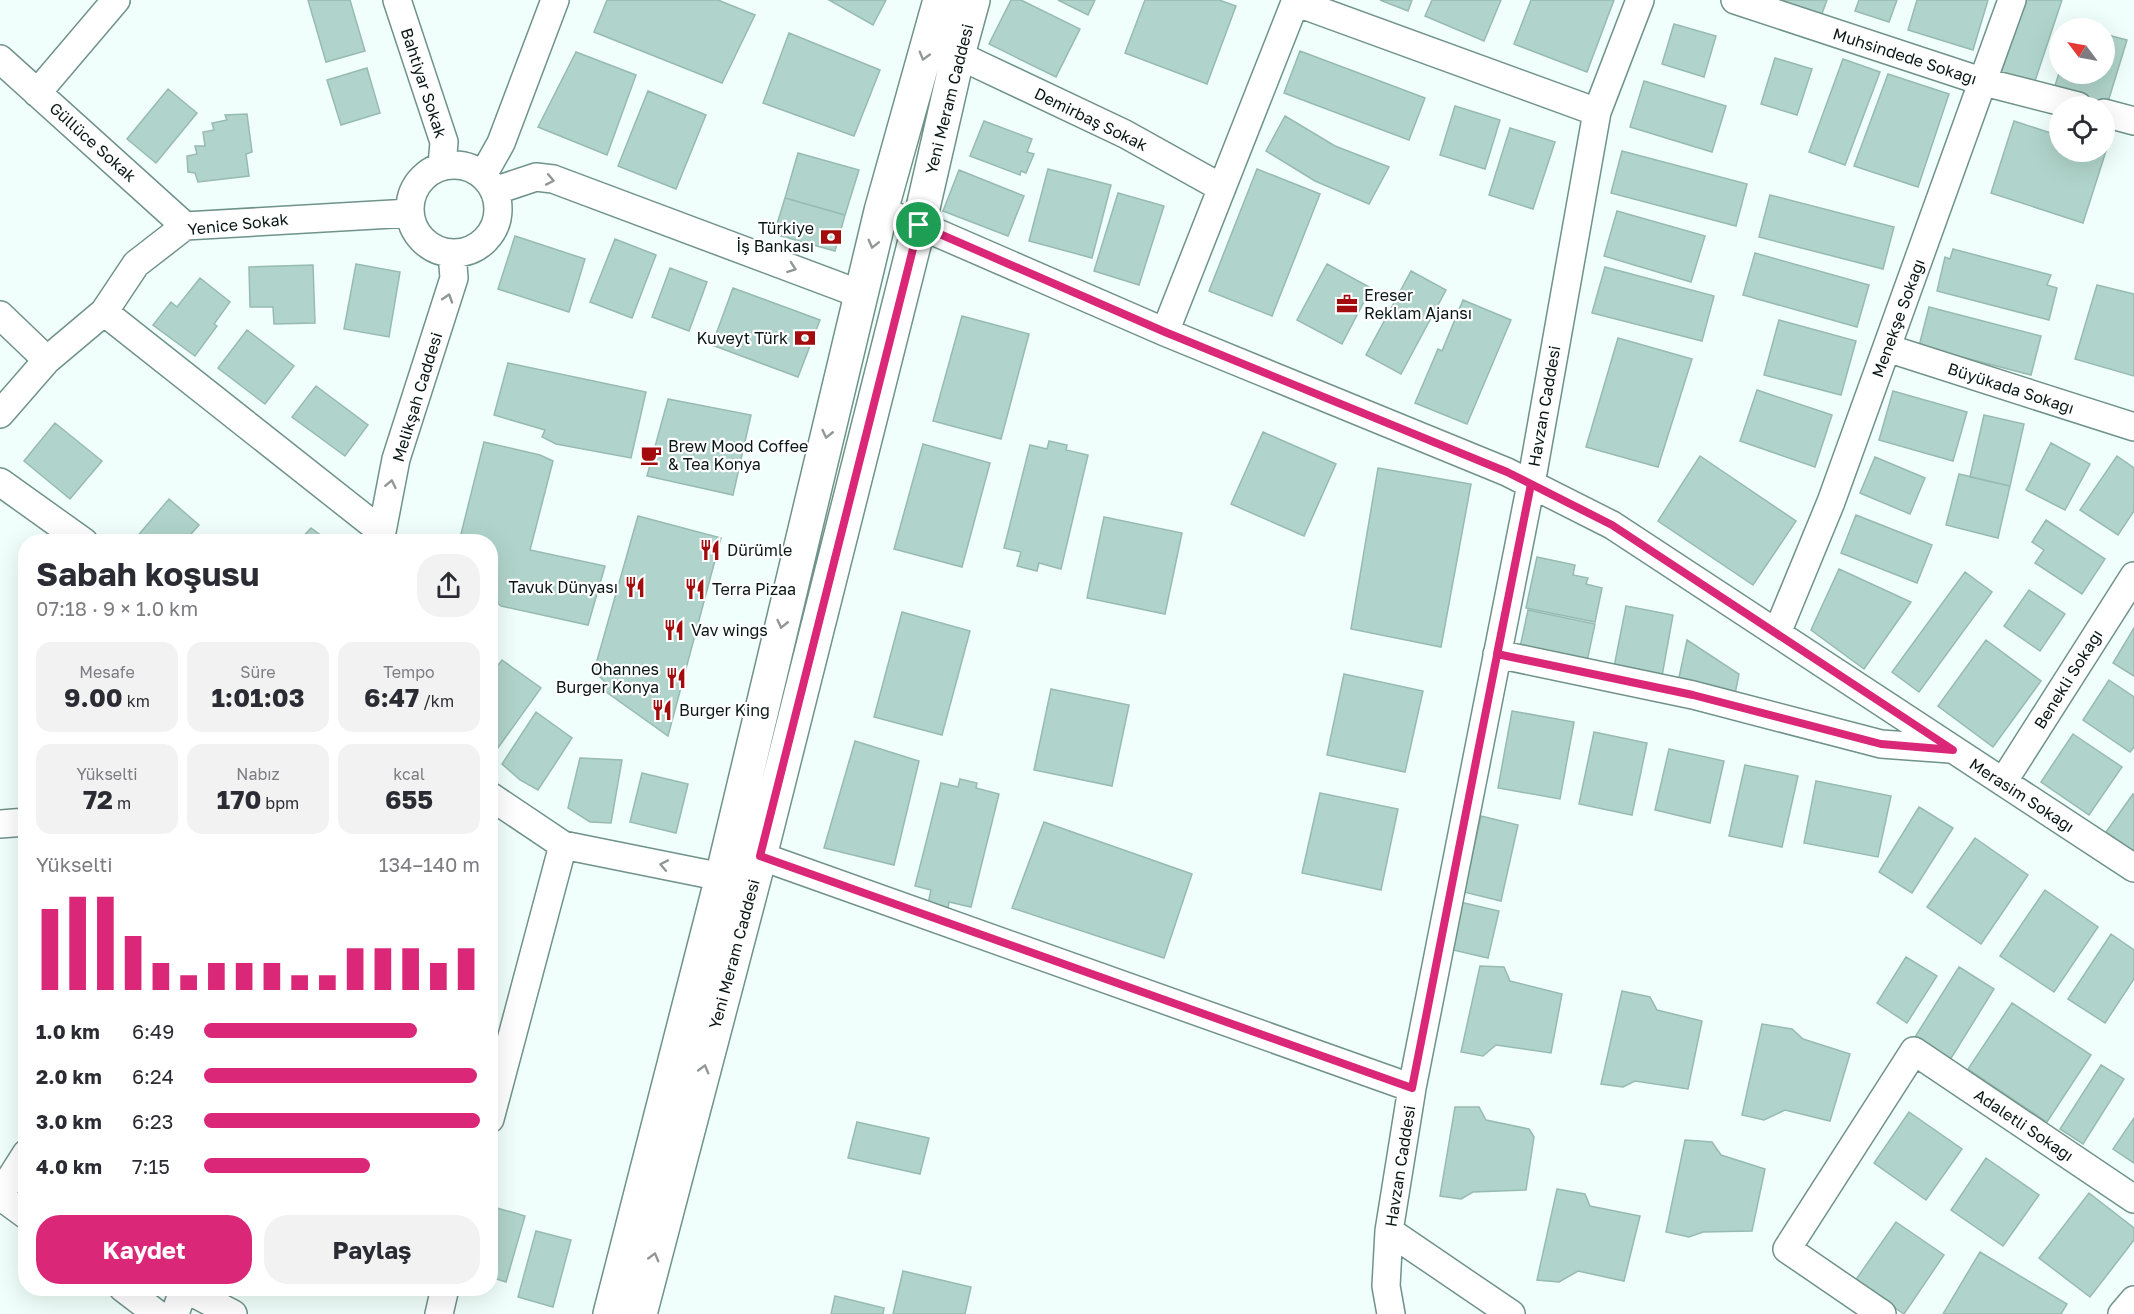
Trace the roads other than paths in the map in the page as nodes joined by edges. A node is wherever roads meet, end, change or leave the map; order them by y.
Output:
1 (116, 0) edge
2 (397, 0) edge
3 (555, 0) edge
4 (940, 0) edge
5 (973, 0) edge
6 (1640, 0) edge
7 (1735, 0) edge
8 (2012, 0) edge
9 (1296, 1) edge
10 (958, 55) junction
11 (0, 59) edge
12 (1984, 82) junction
13 (37, 93) junction
14 (2049, 99) edge
15 (1597, 112) junction
16 (2115, 116) edge
17 (2134, 121) edge
18 (442, 166) junction
19 (488, 183) junction
20 (1222, 189) junction
21 (881, 211) junction
22 (410, 213) junction
23 (919, 225) junction
24 (185, 226) junction
25 (452, 253) junction
26 (860, 294) junction
27 (104, 312) junction
28 (0, 315) edge
29 (1165, 332) junction
30 (1887, 348) junction
31 (47, 360) junction
32 (0, 414) edge
33 (2134, 427) edge
34 (0, 482) edge
35 (1531, 484) junction
36 (73, 534) edge
37 (378, 534) edge
38 (380, 534) edge
39 (2134, 576) edge
40 (1777, 633) junction
41 (1497, 654) junction
42 (1953, 750) junction
43 (2003, 782) junction
44 (498, 801) edge
45 (18, 823) edge
46 (0, 824) edge
47 (563, 845) junction
48 (760, 856) junction
49 (2134, 868) edge
50 (722, 877) junction
51 (1412, 1088) junction
52 (498, 1089) edge
53 (18, 1167) edge
54 (0, 1195) edge
55 (2134, 1199) edge
56 (18, 1209) edge
57 (1389, 1231) junction
58 (133, 1296) edge
59 (181, 1296) edge
60 (199, 1296) edge
61 (443, 1296) edge
62 (2134, 1300) edge
63 (157, 1314) edge
64 (175, 1314) edge
65 (233, 1314) edge
66 (439, 1314) edge
67 (610, 1314) edge
68 (639, 1314) edge
69 (1391, 1314) edge
70 (1511, 1314) edge
71 (1882, 1314) edge
72 (2122, 1314) edge

1 - 13 street
2 - 18 street, Bahtiyar Sokak
3 - 19 street
4 -> 21 main road, Yeni Meram Caddesi
5 - 10 main road, Yeni Meram Caddesi
6 - 15 street, Havzan Caddesi
7 - 12 street, Muhsindede Sokağı
8 - 12 street, Menekşe Sokağı
9 - 15 street
9 - 20 street
10 - 20 street, Demirbaş Sokak
10 - 23 main road, Yeni Meram Caddesi
11 - 13 street, Güllüce Sokak
12 - 14 street, Muhsindede Sokağı
12 - 30 street, Menekşe Sokağı
13 - 24 street, Güllüce Sokak
15 - 35 street, Havzan Caddesi
16 - 17 street
18 - 19 street
18 - 22 street
19 - 25 street
19 -> 26 street
20 - 29 street
21 - 23 street, Merasim Sokağı
21 -> 26 main road, Yeni Meram Caddesi
22 - 24 street, Yenice Sokak
22 - 25 street
23 - 29 street, Merasim Sokağı
23 - 48 main road, Yeni Meram Caddesi
24 - 27 street, Yenice Sokak
38 -> 25 street, Melikşah Caddesi
26 -> 50 main road, Yeni Meram Caddesi
27 - 31 street, Yenice Sokak
27 - 37 street
28 - 31 street
29 - 35 street, Merasim Sokağı
30 - 33 street, Büyükada Sokağı
30 - 40 street, Menekşe Sokağı
31 - 32 street, Yenice Sokak
34 - 36 street
35 - 40 street, Merasim Sokağı
35 - 41 street, Havzan Caddesi
39 - 43 street, Benekli Sokağı
40 - 42 street, Merasim Sokağı
41 - 42 street
41 - 51 street, Havzan Caddesi
42 - 43 street, Merasim Sokağı
43 - 49 street, Merasim Sokağı
44 - 47 street
45 - 46 street
50 -> 47 street
47 - 52 street
48 - 51 street
68 -> 48 main road, Yeni Meram Caddesi
50 - 67 main road, Yeni Meram Caddesi
51 - 57 street, Havzan Caddesi
53 - 54 street
54 - 56 street
55 - 71 street, Adaletli Sokağı
57 - 69 street, Havzan Caddesi
57 - 70 street
58 - 63 street
59 - 64 street
60 - 65 street
61 - 66 street
62 - 72 street

